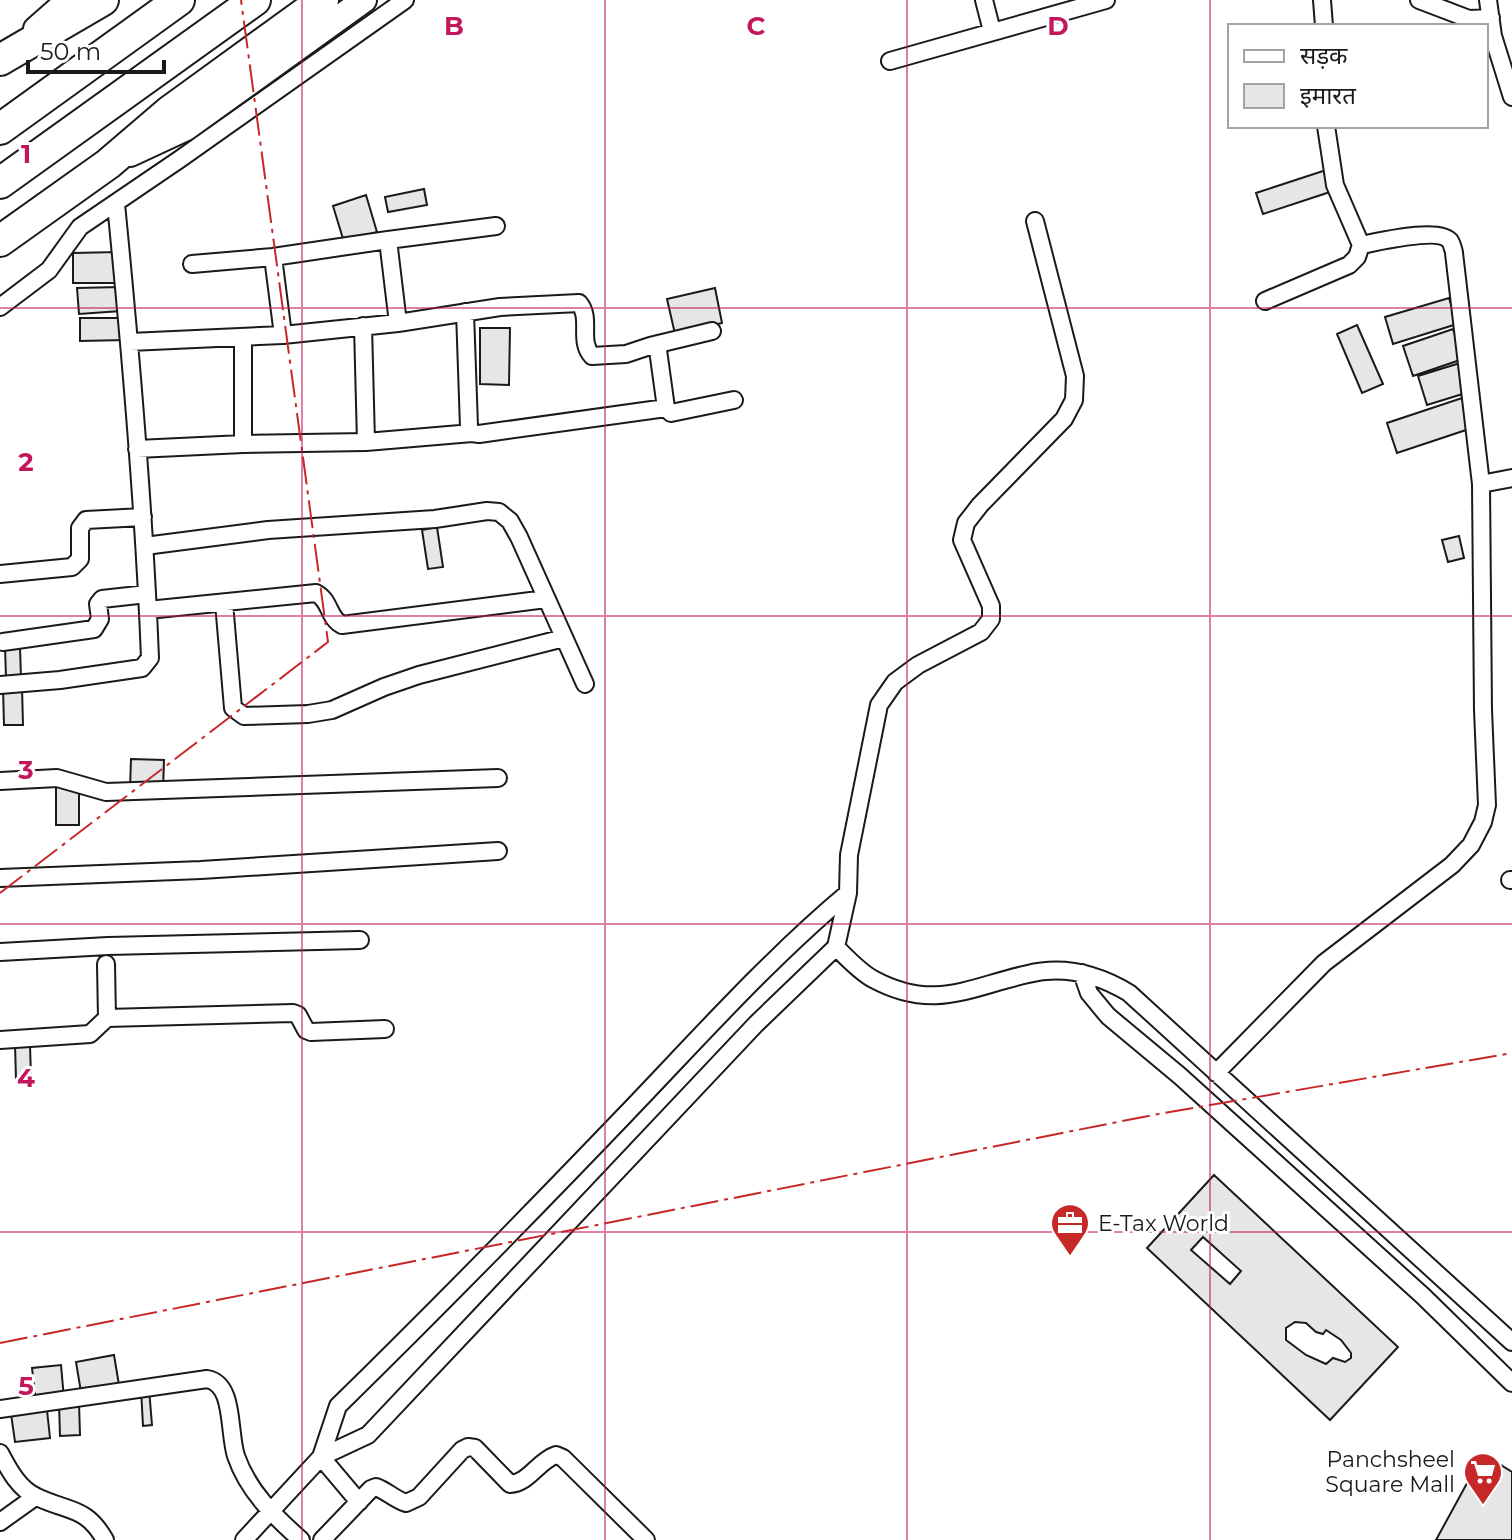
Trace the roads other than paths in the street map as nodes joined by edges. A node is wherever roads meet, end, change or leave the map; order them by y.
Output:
1 (69, 0) edge
2 (103, 0) edge
3 (179, 0) edge
4 (255, 0) edge
5 (323, 0) edge
6 (364, 0) edge
7 (405, 0) edge
8 (984, 0) edge
9 (1106, 0) edge
10 (1322, 0) edge
11 (1419, 0) edge
12 (1488, 0) edge
13 (1491, 18) junction
14 (1324, 24) edge
15 (992, 31) junction
16 (2, 59) edge
17 (890, 61) dead end
18 (1512, 97) edge
19 (1326, 128) edge
20 (0, 129) edge
21 (108, 164) junction
22 (0, 183) edge
23 (116, 204) junction
24 (1035, 221) dead end
25 (496, 226) dead end
26 (388, 240) junction
27 (0, 241) edge
28 (1361, 245) junction
29 (273, 257) junction
30 (192, 264) dead end
31 (1265, 301) dead end
32 (0, 307) edge
33 (465, 312) junction
34 (398, 323) junction
35 (363, 326) junction
36 (712, 331) dead end
37 (283, 335) junction
38 (243, 337) junction
39 (130, 342) junction
40 (650, 346) junction
41 (734, 400) dead end
42 (666, 408) junction
43 (472, 433) junction
44 (366, 442) junction
45 (243, 444) junction
46 (137, 449) junction
47 (1512, 478) edge
48 (1481, 484) junction
49 (143, 517) junction
50 (145, 546) junction
51 (0, 574) edge
52 (546, 599) junction
53 (147, 602) junction
54 (224, 603) junction
55 (564, 638) junction
56 (3, 642) dead end
57 (585, 684) dead end
58 (0, 685) edge
59 (498, 778) dead end
60 (0, 781) edge
61 (498, 851) dead end
62 (0, 878) edge
63 (848, 893) junction
64 (360, 940) dead end
65 (836, 947) junction
66 (0, 952) edge
67 (106, 964) dead end
68 (1082, 973) junction
69 (107, 1018) junction
70 (385, 1029) dead end
71 (0, 1040) edge
72 (1216, 1073) junction
73 (1235, 1090) junction
74 (1216, 1109) junction
75 (1512, 1342) edge
76 (1512, 1383) edge
77 (0, 1409) edge
78 (0, 1453) edge
79 (321, 1457) junction
80 (35, 1497) junction
81 (359, 1502) junction
82 (270, 1512) junction
83 (0, 1522) edge
84 (105, 1540) edge
85 (244, 1540) edge
86 (301, 1540) edge
87 (322, 1540) edge
88 (646, 1540) edge

1 - 16 street
2 - 16 highway
3 - 20 highway
4 - 22 highway
5 - 21 highway
6 - 21 street
7 - 23 street
8 - 15 street
9 - 15 street
10 - 14 street
11 - 13 street
12 - 13 street
13 - 18 street
15 - 17 street
19 - 28 street
21 - 27 highway
23 - 32 street
23 - 39 street
24 - 63 street
25 - 26 street
26 - 29 street
26 - 34 street
28 - 31 street
28 - 48 street
29 - 30 street
29 - 37 street
33 - 34 street
33 - 40 street
33 - 43 street
34 - 35 street
35 - 37 street
35 - 44 street
36 - 40 street
37 - 38 street
38 - 39 street
38 - 45 street
39 - 46 street
40 - 42 street
41 - 42 street
42 - 43 street
43 - 44 street
44 - 45 street
45 - 46 street
46 - 49 street
47 - 48 street
48 - 72 street
49 - 50 street
49 - 51 street
50 - 52 street
50 - 53 street
52 - 54 street
52 - 55 street
53 - 54 street
53 - 56 street
53 - 58 street
54 - 55 street
55 - 57 street
59 - 60 street
61 - 62 street
63 - 65 street
63 - 79 street
64 - 66 street
65 - 68 street
65 - 79 street
67 - 69 street
68 - 72 street
68 - 74 street
69 - 70 street
69 - 71 street
72 - 73 street
73 - 74 street
73 - 75 street
74 - 76 street
77 - 82 street
78 - 80 street
79 - 81 street
79 - 82 street
80 - 83 street
80 - 84 street
81 - 87 street
81 - 88 street
82 - 85 street
82 - 86 street

